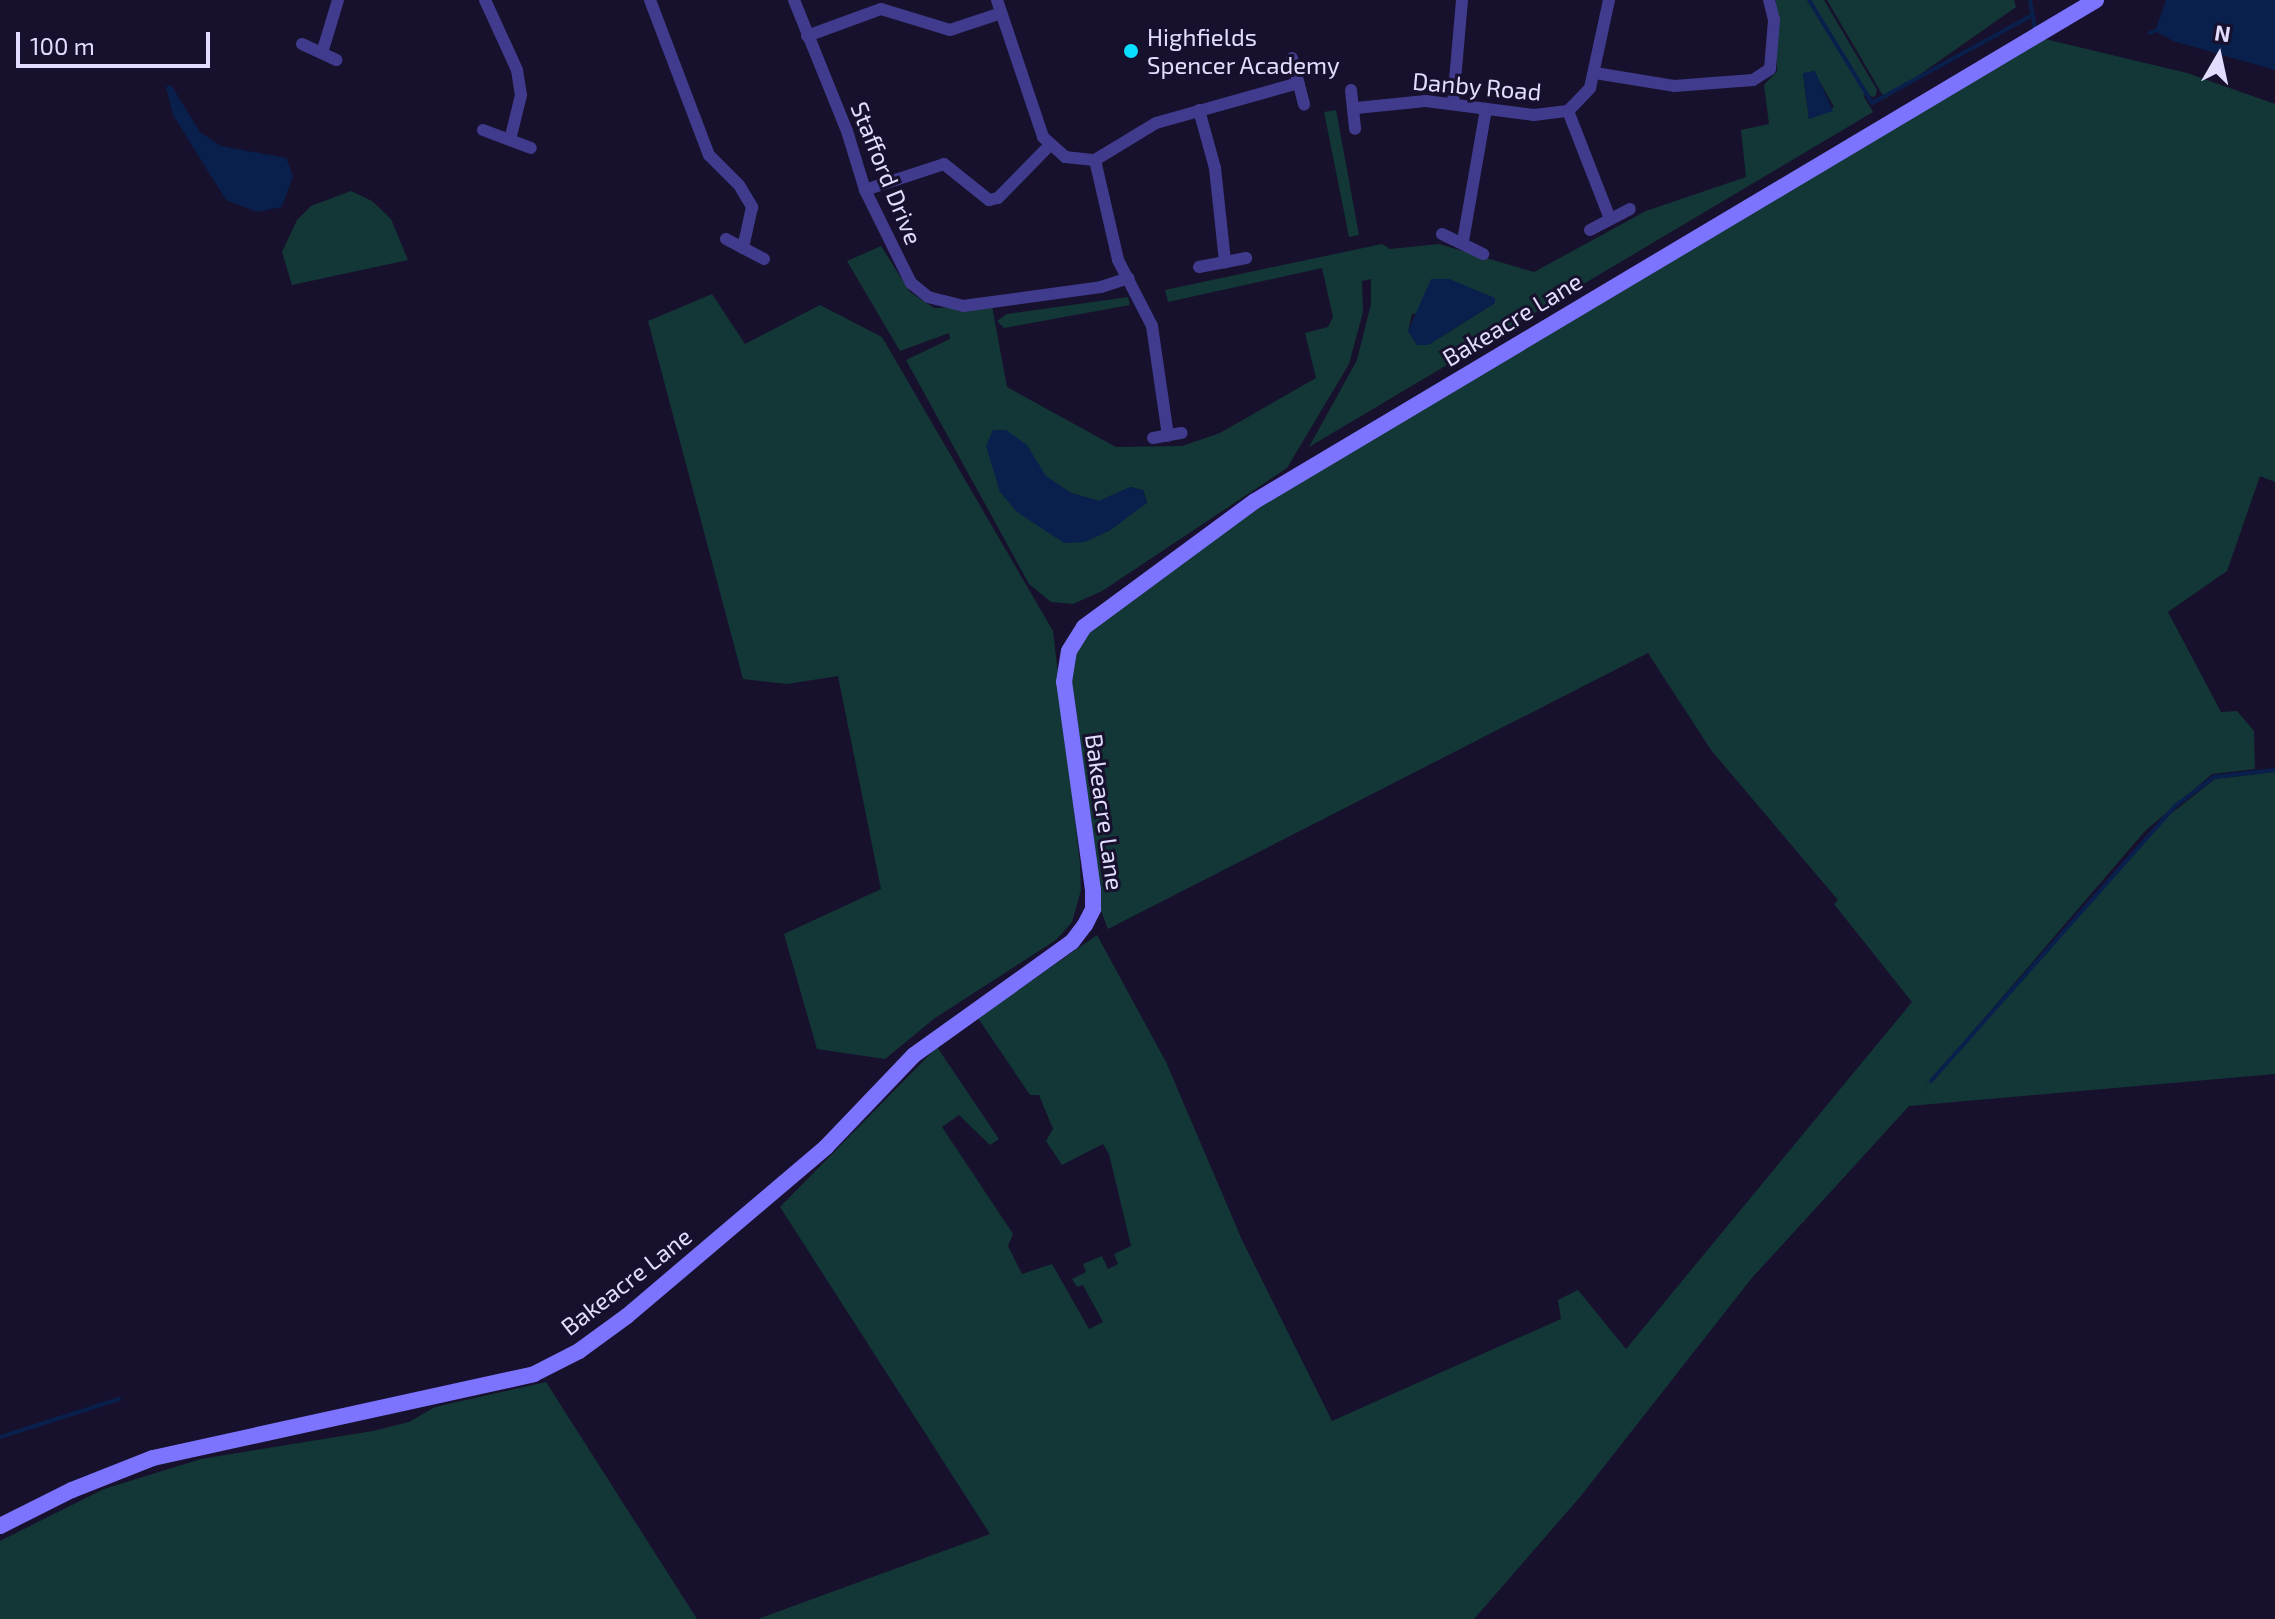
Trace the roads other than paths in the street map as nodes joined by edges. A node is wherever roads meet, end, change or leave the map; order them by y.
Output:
1 (338, 0) edge
2 (485, 0) edge
3 (650, 0) edge
4 (794, 0) edge
5 (1462, 0) edge
6 (1609, 0) edge
7 (1769, 0) edge
8 (2096, 0) edge
9 (999, 6) edge
10 (807, 36) junction
11 (302, 44) dead end
12 (322, 53) junction
13 (1292, 58) dead end
14 (337, 60) dead end
15 (1595, 73) junction
16 (1298, 83) junction
17 (1351, 90) dead end
18 (1453, 103) junction
19 (1304, 104) dead end
20 (1356, 108) junction
21 (1486, 109) junction
22 (1199, 110) junction
23 (1568, 111) junction
24 (1355, 129) dead end
25 (483, 130) dead end
26 (510, 140) junction
27 (1049, 146) junction
28 (531, 148) dead end
29 (1095, 160) junction
30 (865, 190) junction
31 (1630, 209) dead end
32 (1610, 219) junction
33 (1590, 230) dead end
34 (1442, 234) dead end
35 (726, 239) dead end
36 (1463, 241) junction
37 (743, 248) junction
38 (1483, 254) dead end
39 (1246, 258) dead end
40 (764, 259) dead end
41 (1225, 262) junction
42 (1199, 267) dead end
43 (1129, 278) junction
44 (1182, 433) dead end
45 (1168, 436) junction
46 (1153, 438) dead end
47 (0, 1526) edge

1 - 12 street
2 - 26 street
3 - 37 street
4 - 10 street, Stafford Drive
5 - 18 street
6 - 15 street, Danby Road
7 - 15 street
8 - 47 street, Bakeacre Lane
9 - 10 street
9 - 27 street
10 - 30 street, Stafford Drive
11 - 12 street
12 - 14 street
13 - 16 street
15 - 23 street, Danby Road
16 - 19 street
16 - 22 street
17 - 20 street
18 - 20 street, Danby Road
18 - 21 street, Danby Road
20 - 24 street
21 - 23 street, Danby Road
21 - 36 street
22 - 29 street
22 - 41 street
23 - 32 street
25 - 26 street
26 - 28 street
27 - 29 street
27 - 30 street
29 - 43 street
30 - 43 street, Stafford Drive
31 - 32 street
32 - 33 street
34 - 36 street
35 - 37 street
36 - 38 street
37 - 40 street
39 - 41 street
41 - 42 street
43 - 45 street
44 - 45 street
45 - 46 street

